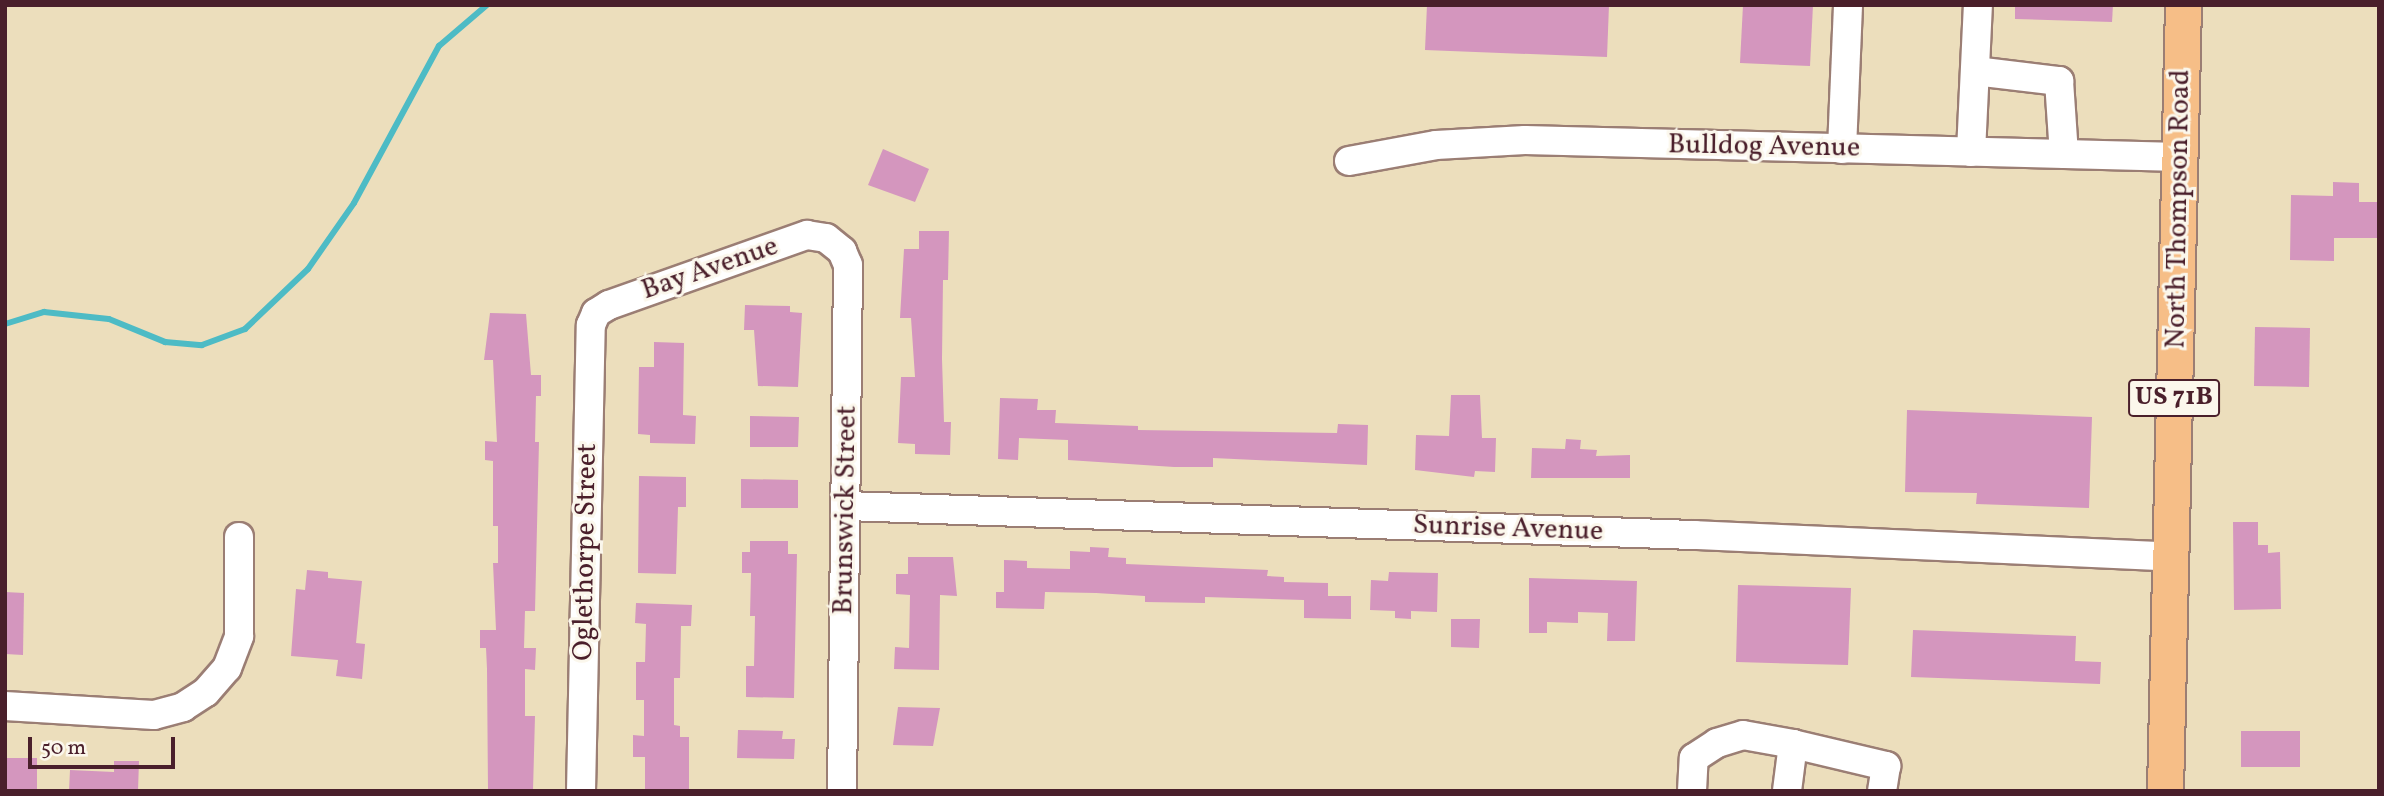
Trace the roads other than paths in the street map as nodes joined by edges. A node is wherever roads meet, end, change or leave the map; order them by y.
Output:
1 (1848, 5) edge
2 (1978, 5) edge
3 (2183, 5) edge
4 (1975, 71) junction
5 (1842, 149) junction
6 (1971, 152) junction
7 (2064, 154) junction
8 (2180, 157) junction
9 (1349, 161) dead end
10 (826, 237) joint
11 (596, 313) joint
12 (846, 506) junction
13 (239, 537) dead end
14 (2171, 557) junction
15 (5, 706) edge
16 (1794, 744) junction
17 (581, 791) edge
18 (842, 791) edge
19 (1692, 791) edge
20 (1787, 791) edge
21 (1882, 791) edge
22 (2165, 791) edge

1 - 5 street
2 - 4 street
3 - 8 main road, North Thompson Road / US 71B
4 - 6 street
4 - 7 street
5 - 6 street, Bulldog Avenue
5 - 9 street, Bulldog Avenue
6 - 7 street, Bulldog Avenue
7 - 8 street, Bulldog Avenue
8 - 14 main road, North Thompson Road / US 71B
10 - 11 street, Bay Avenue
10 - 12 street, Brunswick Street
11 - 17 street, Oglethorpe Street
12 - 14 street, Sunrise Avenue
12 - 18 street, Brunswick Street
13 - 15 street
14 - 22 main road, North Thompson Road / US 71B
16 - 19 street
16 - 20 street
16 - 21 street

